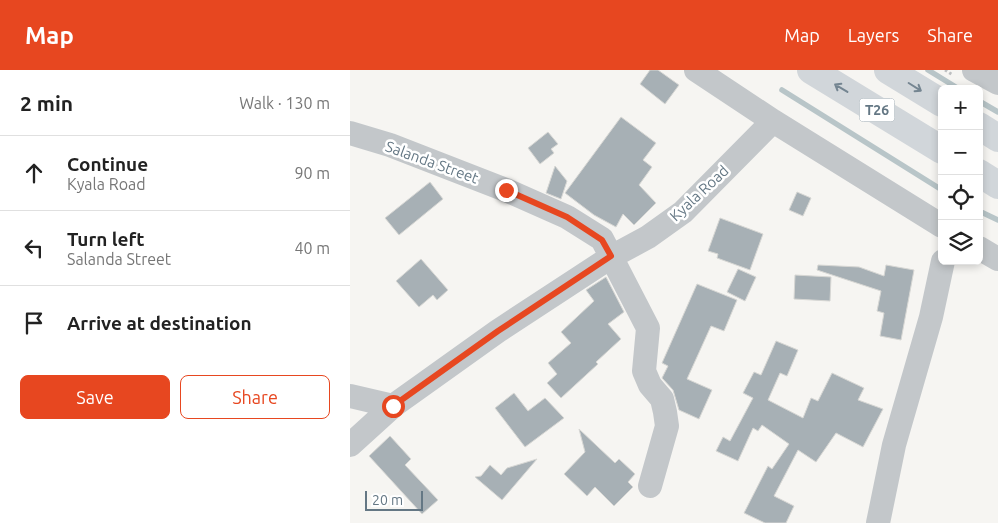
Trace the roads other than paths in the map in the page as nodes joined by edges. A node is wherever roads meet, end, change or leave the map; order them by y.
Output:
1 (696, 70) edge
2 (811, 70) edge
3 (888, 70) edge
4 (974, 70) edge
5 (998, 84) edge
6 (938, 101) edge
7 (773, 121) junction
8 (983, 129) edge
9 (350, 133) edge
10 (998, 138) edge
11 (938, 148) edge
12 (982, 175) edge
13 (998, 185) edge
14 (938, 224) edge
15 (983, 250) edge
16 (611, 256) junction
17 (998, 259) edge
18 (942, 265) edge
19 (350, 396) edge
20 (393, 406) junction
21 (350, 445) edge
22 (650, 486) dead end
23 (878, 523) edge

1 - 7 street
11 -> 2 highway, T26
3 -> 6 highway, T26
4 - 5 street
7 - 14 street
7 - 16 street, Kyala Road
8 - 10 highway
9 - 16 street, Salanda Street
12 - 13 highway
15 - 17 street
16 - 20 street, Kyala Road
16 - 22 street, Salanda Street
18 - 23 street
19 - 20 street
20 - 21 street, Kyala Road

